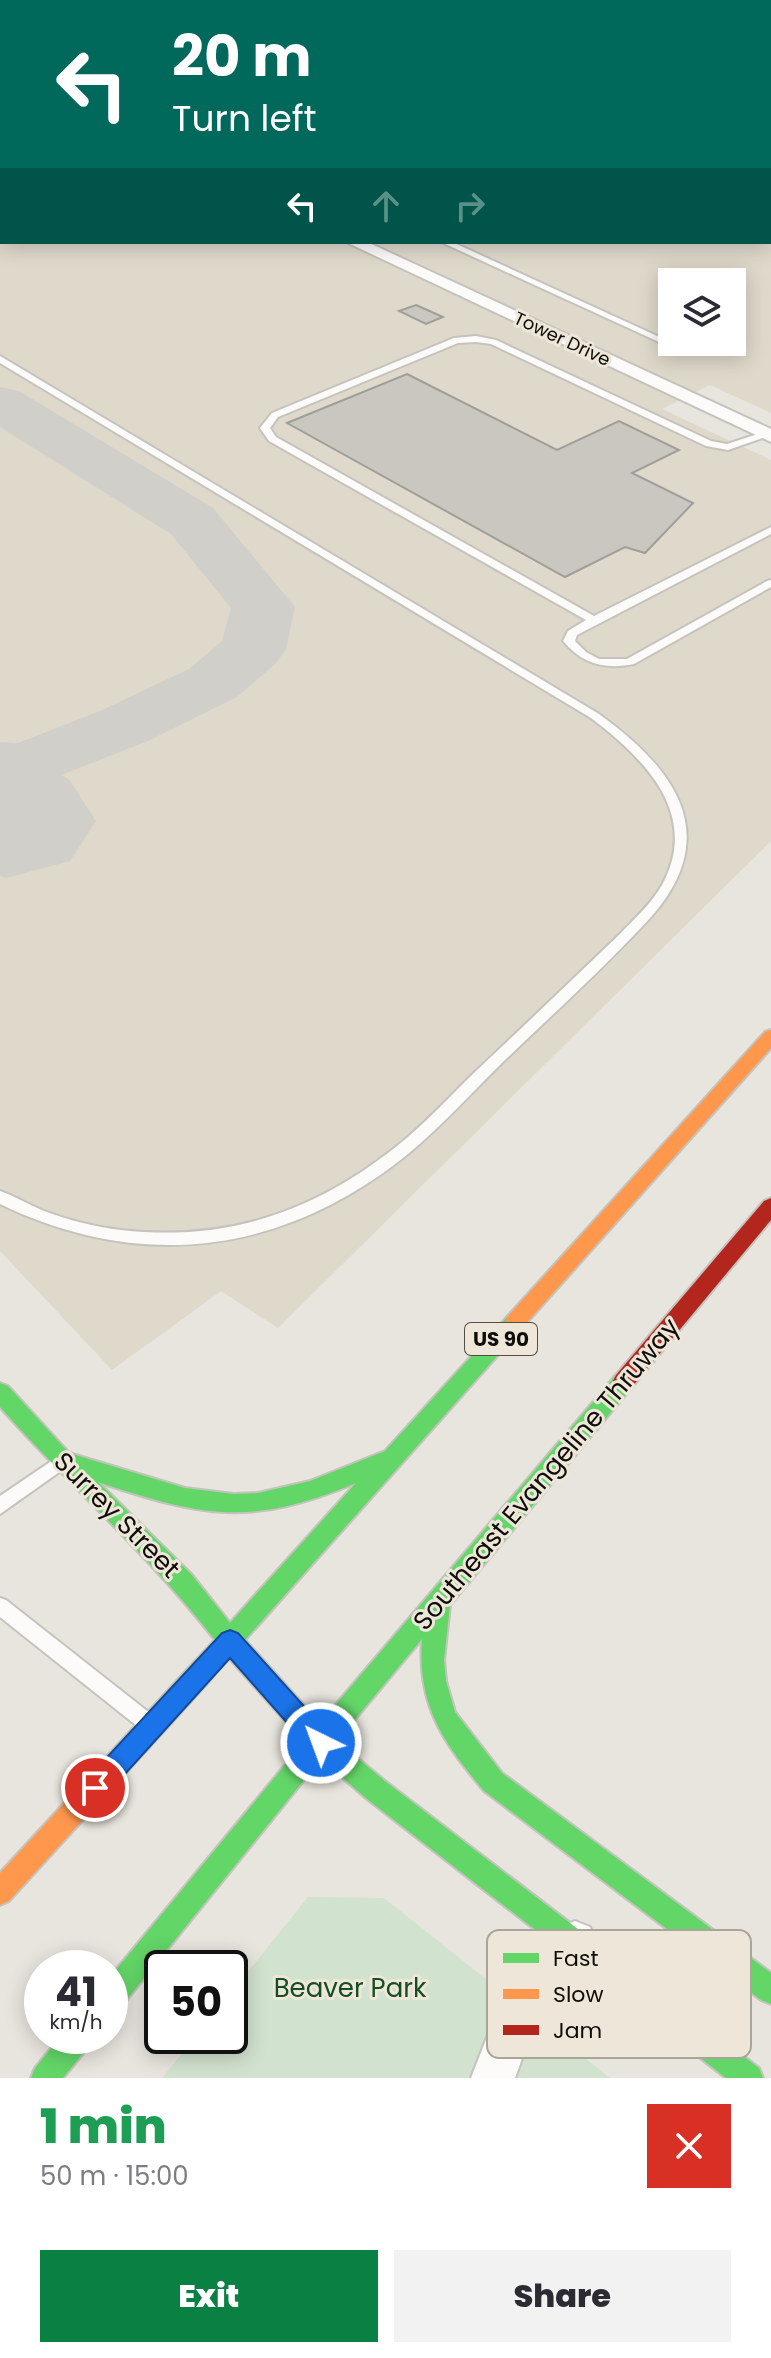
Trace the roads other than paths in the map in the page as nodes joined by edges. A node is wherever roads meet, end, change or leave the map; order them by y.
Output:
1 (358, 244) edge
2 (449, 244) edge
3 (658, 338) edge
4 (0, 359) edge
5 (769, 435) edge
6 (771, 530) edge
7 (771, 583) edge
8 (594, 620) junction
9 (771, 1036) edge
10 (0, 1197) edge
11 (771, 1206) edge
12 (0, 1392) edge
13 (397, 1456) junction
14 (62, 1461) junction
15 (0, 1506) edge
16 (438, 1601) junction
17 (3, 1614) edge
18 (230, 1641) junction
19 (152, 1726) junction
20 (321, 1743) junction
21 (0, 1892) edge
22 (559, 1930) edge
23 (691, 1930) edge
24 (751, 1975) edge
25 (128, 1976) edge
26 (771, 1990) edge
27 (64, 2054) edge
28 (500, 2058) edge
29 (723, 2058) edge
30 (45, 2078) edge
31 (493, 2078) edge
32 (749, 2078) edge

1 - 5 street, Tower Drive
2 - 3 lane
4 - 10 lane
5 - 8 lane
6 - 8 lane
7 - 8 lane
9 - 13 main road, US 90
11 - 16 main road, Southeast Evangeline Thruway
12 - 14 main road, Surrey Street
13 - 14 main road
13 - 18 main road, US 90
14 - 15 lane
14 - 18 main road, Surrey Street
16 - 20 main road, Southeast Evangeline Thruway
16 - 23 main road
17 - 19 lane
18 - 19 main road, US 90
18 - 20 main road, Surrey Street
19 - 21 main road, US 90
20 - 22 main road, Surrey Street
20 - 25 main road, Southeast Evangeline Thruway
24 - 26 main road
27 - 30 main road
28 - 31 street
29 - 32 main road, Surrey Street

